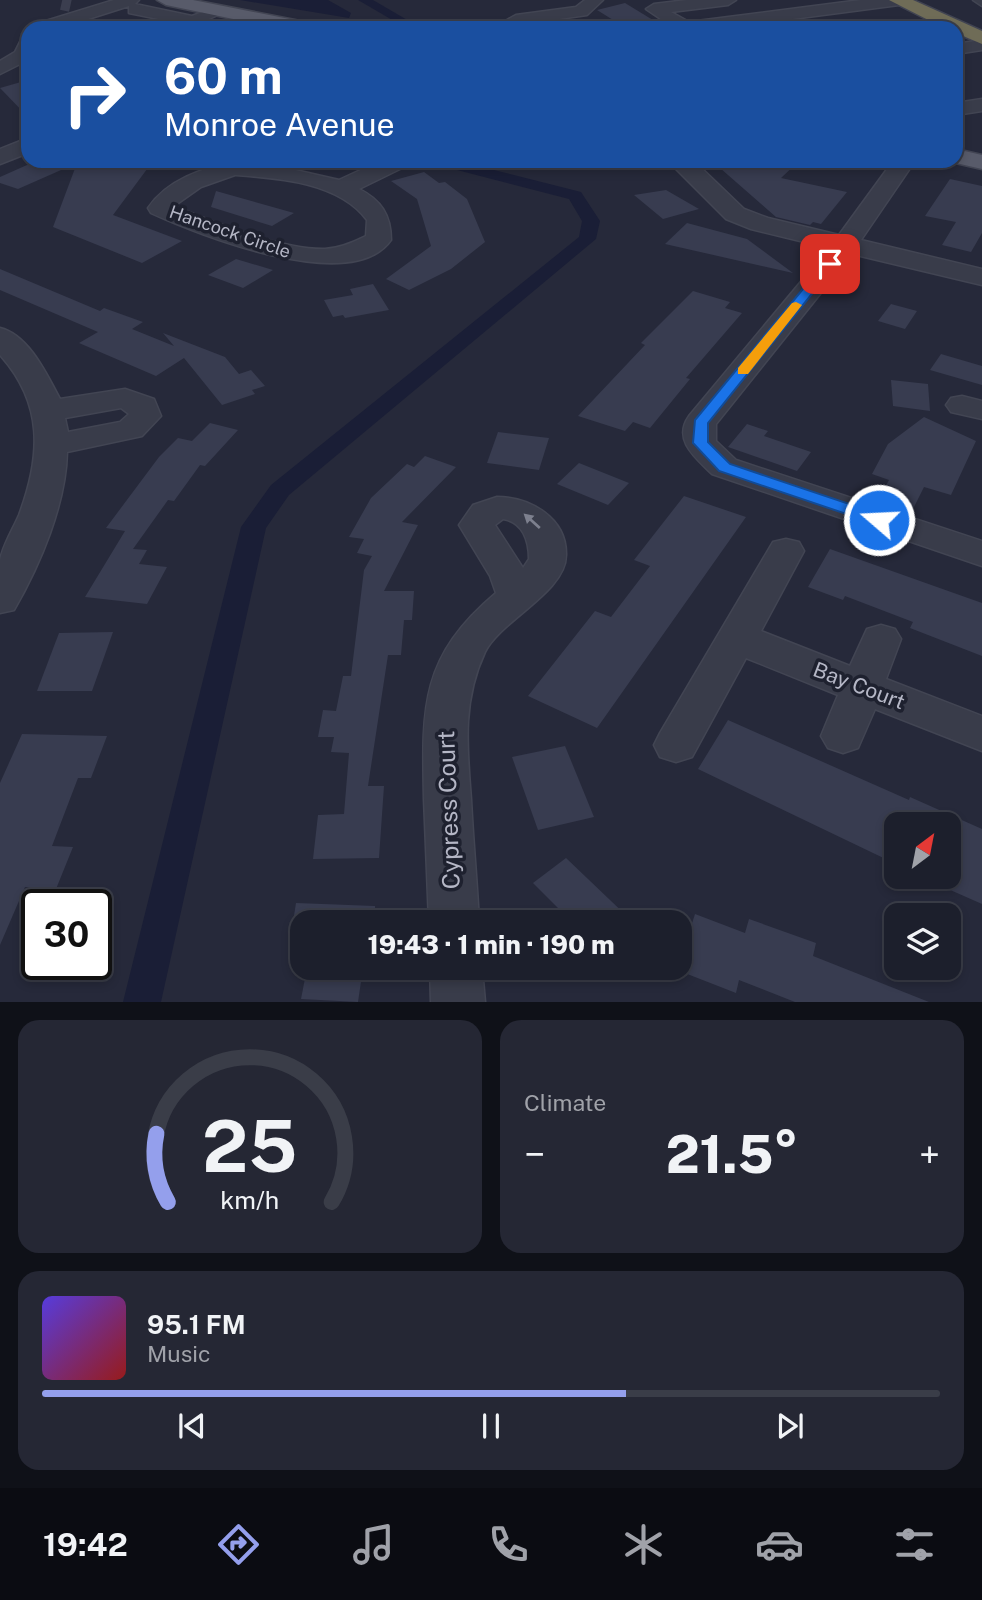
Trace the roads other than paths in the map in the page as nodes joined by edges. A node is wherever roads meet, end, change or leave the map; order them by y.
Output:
1 (114, 0) edge
2 (166, 0) edge
3 (595, 0) edge
4 (728, 0) edge
5 (740, 0) edge
6 (898, 0) edge
7 (931, 0) edge
8 (62, 5) dead end
9 (133, 5) edge
10 (90, 12) junction
11 (215, 15) edge
12 (772, 17) junction
13 (63, 21) edge
14 (249, 21) edge
15 (517, 21) edge
16 (674, 21) edge
17 (741, 21) edge
18 (944, 21) edge
19 (982, 24) edge
20 (963, 29) edge
21 (982, 38) edge
22 (982, 45) edge
23 (963, 55) edge
24 (21, 56) edge
25 (0, 68) edge
26 (982, 105) edge
27 (963, 108) edge
28 (21, 148) edge
29 (0, 157) edge
30 (963, 158) edge
31 (982, 162) edge
32 (384, 168) edge
33 (688, 168) edge
34 (899, 168) edge
35 (340, 189) junction
36 (846, 244) junction
37 (982, 277) edge
38 (0, 337) edge
39 (48, 411) junction
40 (54, 444) junction
41 (786, 551) dead end
42 (982, 554) edge
43 (3, 586) edge
44 (516, 594) dead end
45 (737, 638) junction
46 (881, 639) dead end
47 (862, 687) junction
48 (982, 734) edge
49 (843, 736) dead end
50 (676, 745) dead end
51 (453, 910) edge
52 (457, 980) edge
53 (458, 1002) edge

1 - 10 street
2 - 11 main road
3 - 15 street
4 - 16 street
5 - 12 street
6 - 12 street
6 - 18 highway
6 - 19 highway
7 - 19 highway
8 - 10 street
9 - 10 street
9 - 11 street
10 - 13 street
11 - 14 main road
12 - 17 street
20 - 21 highway
22 - 23 street
24 - 25 street
26 - 27 street
28 - 29 street
30 - 31 main road
32 - 35 street
33 - 36 street
34 - 36 street
35 - 35 street, Hancock Circle
36 - 37 street
36 - 42 street
38 - 39 street
39 - 40 street
39 - 40 street
40 - 43 street
41 - 45 street
44 - 51 street, Cypress Court
45 - 47 street, Bay Court
45 - 50 street
46 - 47 street
47 - 48 street, Bay Court
47 - 49 street
52 - 53 street

